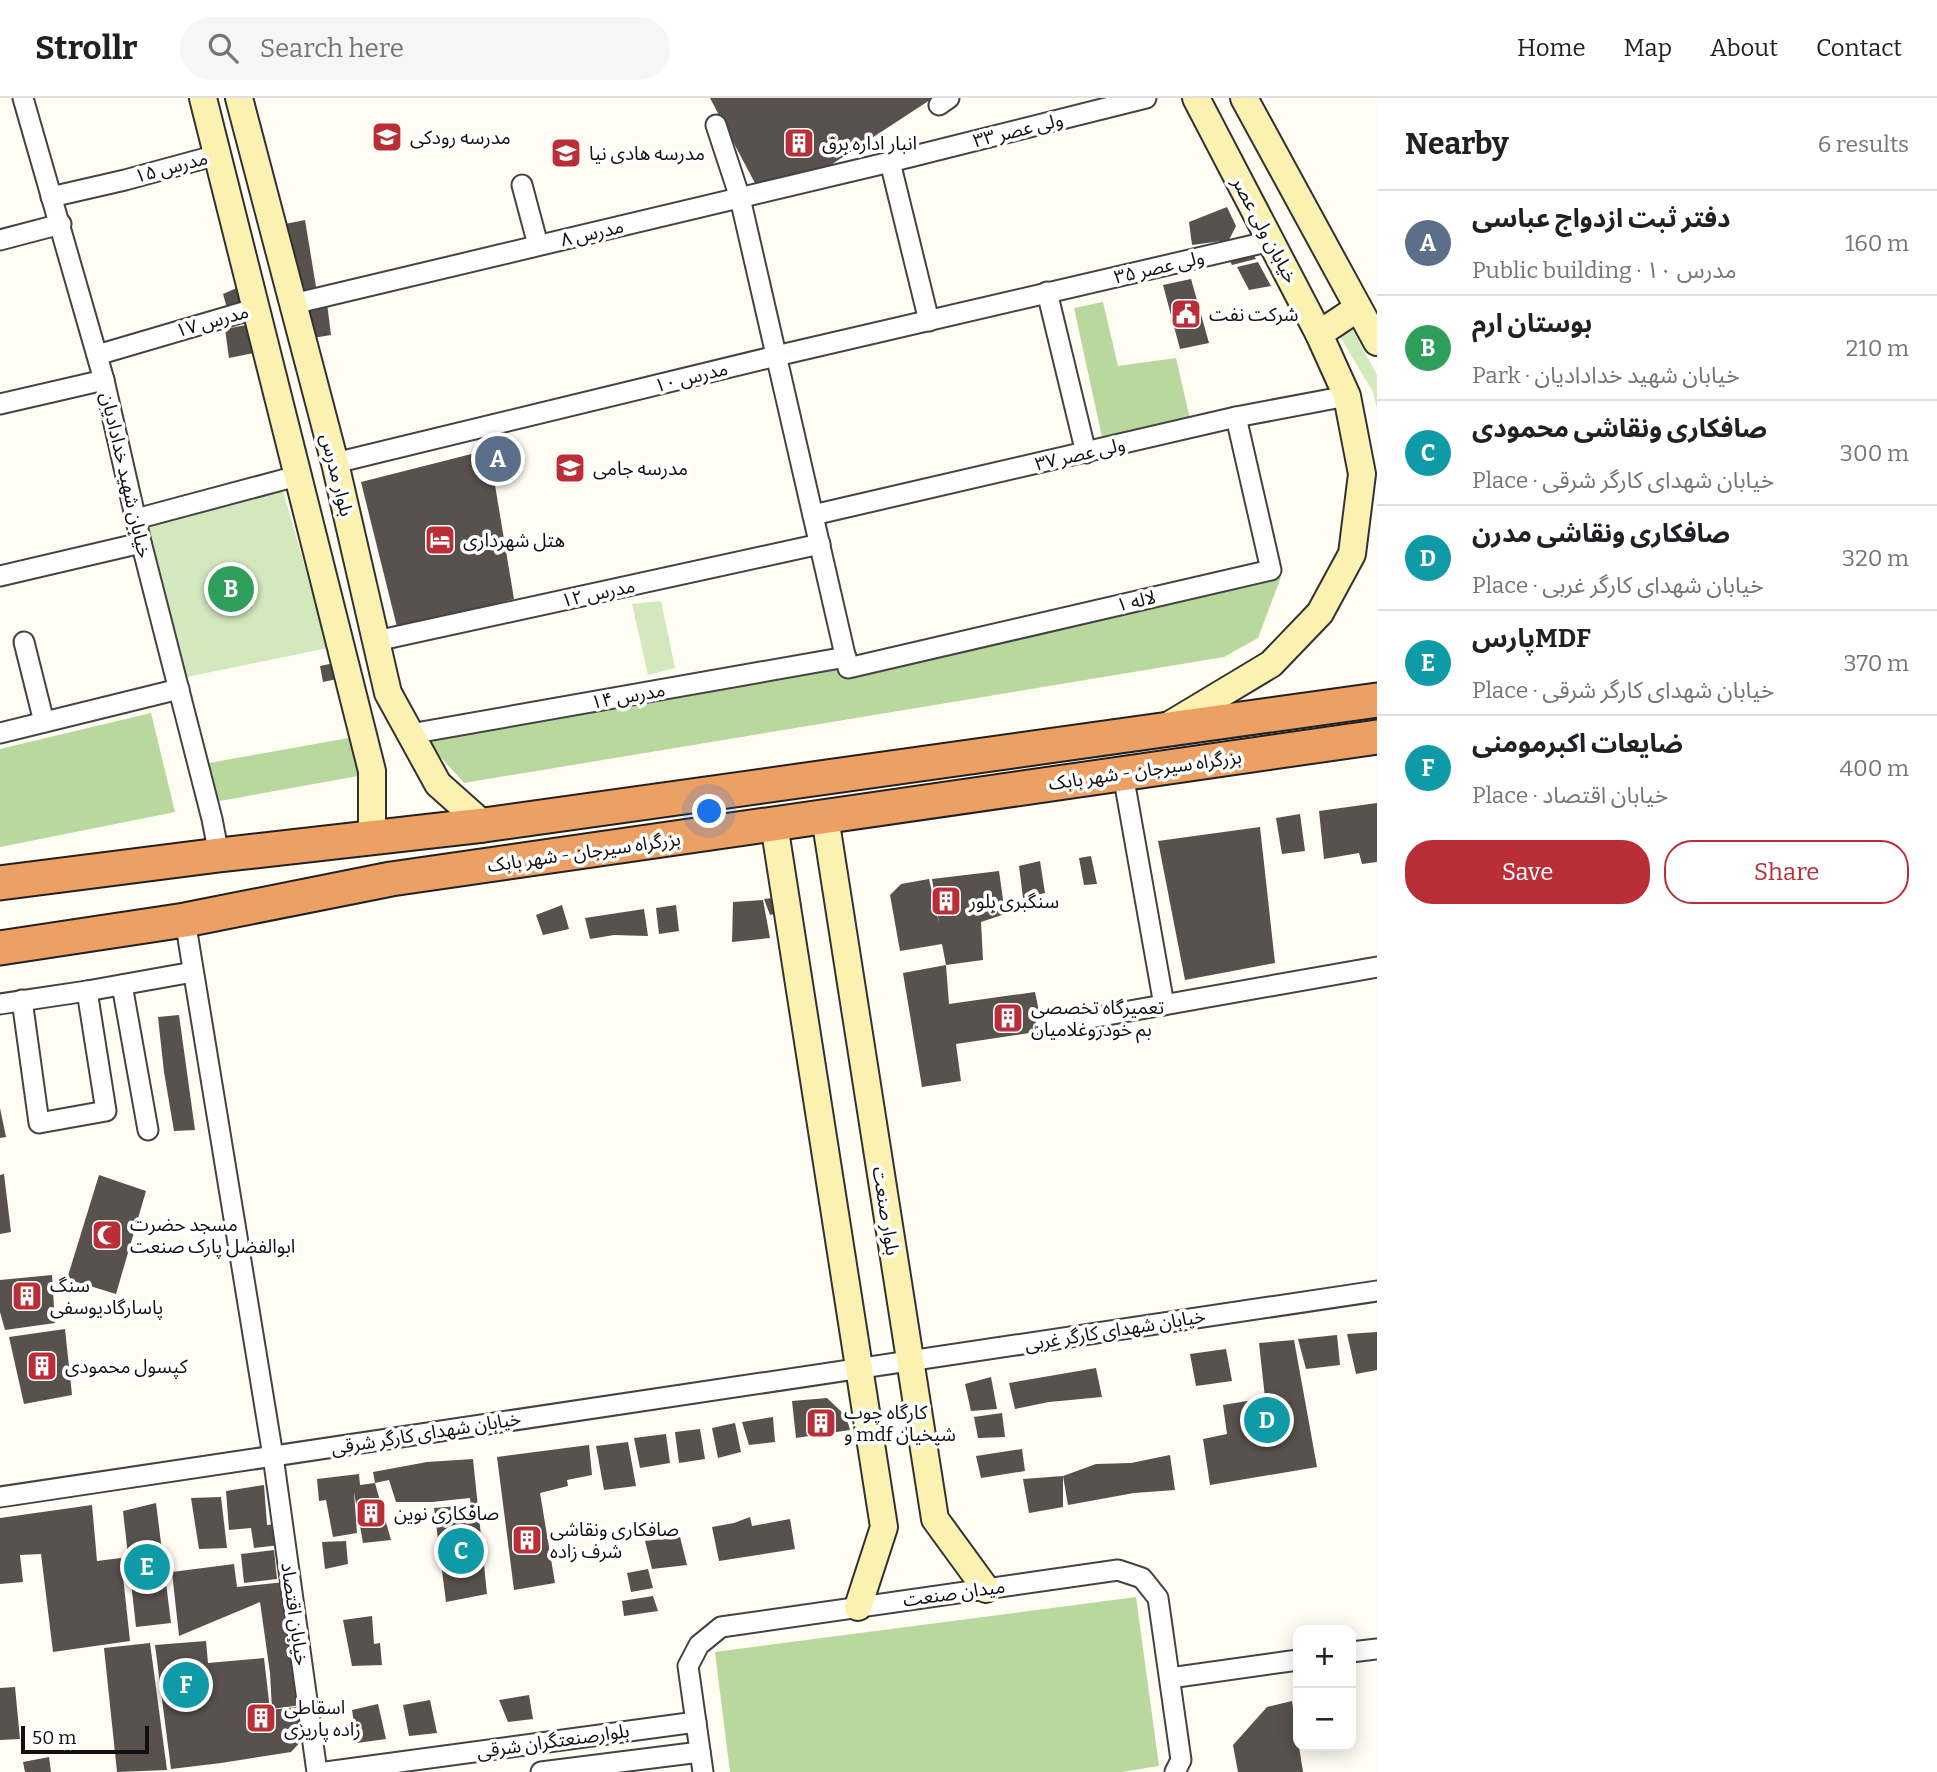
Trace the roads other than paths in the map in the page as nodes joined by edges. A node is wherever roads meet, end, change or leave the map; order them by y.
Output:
1 (23, 98) edge
2 (203, 98) edge
3 (239, 98) edge
4 (1146, 98) edge
5 (1196, 98) edge
6 (1244, 98) edge
7 (716, 125) dead end
8 (217, 155) junction
9 (890, 162) junction
10 (522, 185) dead end
11 (51, 197) junction
12 (740, 198) junction
13 (61, 224) junction
14 (0, 240) edge
15 (1271, 241) junction
16 (538, 245) junction
17 (1047, 292) junction
18 (293, 304) junction
19 (257, 308) junction
20 (1358, 308) junction
21 (929, 321) junction
22 (1319, 334) junction
23 (1377, 342) edge
24 (97, 355) junction
25 (776, 356) junction
26 (104, 380) junction
27 (1347, 396) junction
28 (0, 404) edge
29 (1236, 417) junction
30 (1086, 453) junction
31 (335, 463) junction
32 (298, 476) junction
33 (813, 515) junction
34 (136, 519) junction
35 (141, 543) junction
36 (820, 544) junction
37 (0, 576) edge
38 (24, 642) dead end
39 (376, 642) junction
40 (847, 662) junction
41 (179, 689) junction
42 (388, 693) junction
43 (355, 700) junction
44 (1377, 700) edge
45 (44, 722) junction
46 (1162, 729) junction
47 (0, 733) edge
48 (410, 734) junction
49 (1377, 737) edge
50 (1124, 774) junction
51 (825, 817) junction
52 (774, 824) junction
53 (484, 825) junction
54 (372, 839) junction
55 (219, 855) junction
56 (0, 883) edge
57 (185, 920) junction
58 (0, 948) edge
59 (1377, 967) edge
60 (193, 972) junction
61 (122, 985) junction
62 (87, 991) junction
63 (22, 1000) junction
64 (0, 1004) edge
65 (1164, 1005) junction
66 (1045, 1026) dead end
67 (148, 1130) dead end
68 (1377, 1291) edge
69 (910, 1361) junction
70 (856, 1369) junction
71 (274, 1456) junction
72 (0, 1497) edge
73 (986, 1589) junction
74 (858, 1607) junction
75 (1377, 1648) edge
76 (1356, 1651) edge
77 (1293, 1661) edge
78 (1170, 1678) junction
79 (696, 1722) junction
80 (619, 1732) junction
81 (700, 1752) junction
82 (622, 1762) junction
83 (317, 1772) edge
84 (326, 1772) edge
85 (541, 1772) edge
86 (703, 1772) edge
87 (1175, 1772) edge

1 - 11 street, خیابان شهید خدادادیان
2 - 8 street, بلوار مدرس
3 - 18 street, بلوار مدرس
4 - 9 street, ولی عصر ۳۳
5 - 15 street, خیابان ولی عصر
6 - 20 street
7 - 12 street
8 - 11 street, مدرس ۱۵
8 - 19 street, بلوار مدرس
9 - 12 street, مدرس ۸
9 - 21 street
10 - 16 street
11 - 13 street, خیابان شهید خدادادیان
12 - 16 street, مدرس ۸
12 - 25 street
13 - 14 street
13 - 24 street, خیابان شهید خدادادیان
15 - 17 street, ولی عصر ۳۵
15 - 22 street, خیابان ولی عصر
16 - 18 street, مدرس ۸
17 - 21 street, مدرس ۱۰
17 - 30 street
18 - 31 street, بلوار مدرس
19 - 24 street, مدرس ۱۷
19 - 32 street, بلوار مدرس
20 - 22 street
20 - 23 street
21 - 25 street, مدرس ۱۰
22 - 27 street, خیابان ولی عصر
24 - 26 street, خیابان شهید خدادادیان
25 - 31 street, مدرس ۱۰
25 - 33 street
26 - 28 street
26 - 34 street, خیابان شهید خدادادیان
27 - 29 street, ولی عصر ۳۷
27 - 46 street, خیابان ولی عصر
29 - 30 street, ولی عصر ۳۷
29 - 40 street, لاله ۱
30 - 33 street, ولی عصر ۳۷
31 - 39 street, بلوار مدرس
32 - 34 street
32 - 43 street, بلوار مدرس
33 - 36 street
34 - 35 street, خیابان شهید خدادادیان
35 - 37 street
35 - 41 street, خیابان شهید خدادادیان
36 - 39 street, مدرس ۱۲
36 - 40 street
38 - 45 street
39 - 42 street, بلوار مدرس
40 - 48 street, مدرس ۱۴
41 - 45 street
41 - 55 street, خیابان شهید خدادادیان
42 - 43 street
42 - 48 street, بلوار مدرس
43 - 54 street, بلوار مدرس
44 - 46 highway, بزرگراه سیرجان - شهر بابک
45 - 47 street
46 - 53 highway, بزرگراه سیرجان - شهر بابک
48 - 53 street, بلوار مدرس
49 - 50 highway, بزرگراه سیرجان - شهر بابک
50 - 51 highway, بزرگراه سیرجان - شهر بابک
50 - 65 street
51 - 52 highway, بزرگراه سیرجان - شهر بابک
51 - 69 street, بلوار صنعت
52 - 57 highway, بزرگراه سیرجان - شهر بابک
52 - 70 street
53 - 54 highway, بزرگراه سیرجان - شهر بابک
54 - 55 highway, بزرگراه سیرجان - شهر بابک
55 - 56 highway, بزرگراه سیرجان - شهر بابک
57 - 58 highway, بزرگراه سیرجان - شهر بابک
57 - 60 street, خیابان اقتصاد
59 - 65 street
60 - 61 street
60 - 71 street, خیابان اقتصاد
61 - 62 street
61 - 67 street
62 - 63 street
62 - 63 street
63 - 64 street
65 - 66 street
68 - 69 street, خیابان شهدای کارگر غربی
69 - 70 street, خیابان شهدای کارگر غربی
69 - 73 street, بلوار صنعت
70 - 71 street, خیابان شهدای کارگر شرقی
70 - 74 street
71 - 72 street, خیابان شهدای کارگر شرقی
71 - 83 street, خیابان اقتصاد
73 - 74 street, میدان صنعت
73 - 78 street, میدان صنعت
74 - 79 street, میدان صنعت
75 - 76 street
77 - 78 street
78 - 87 street, میدان صنعت
79 - 80 street, بلوارصنعتگران شرقی
79 - 81 street, میدان صنعت
80 - 82 street
80 - 84 street, بلوارصنعتگران شرقی
81 - 82 street
81 - 86 street, میدان صنعت
82 - 85 street

